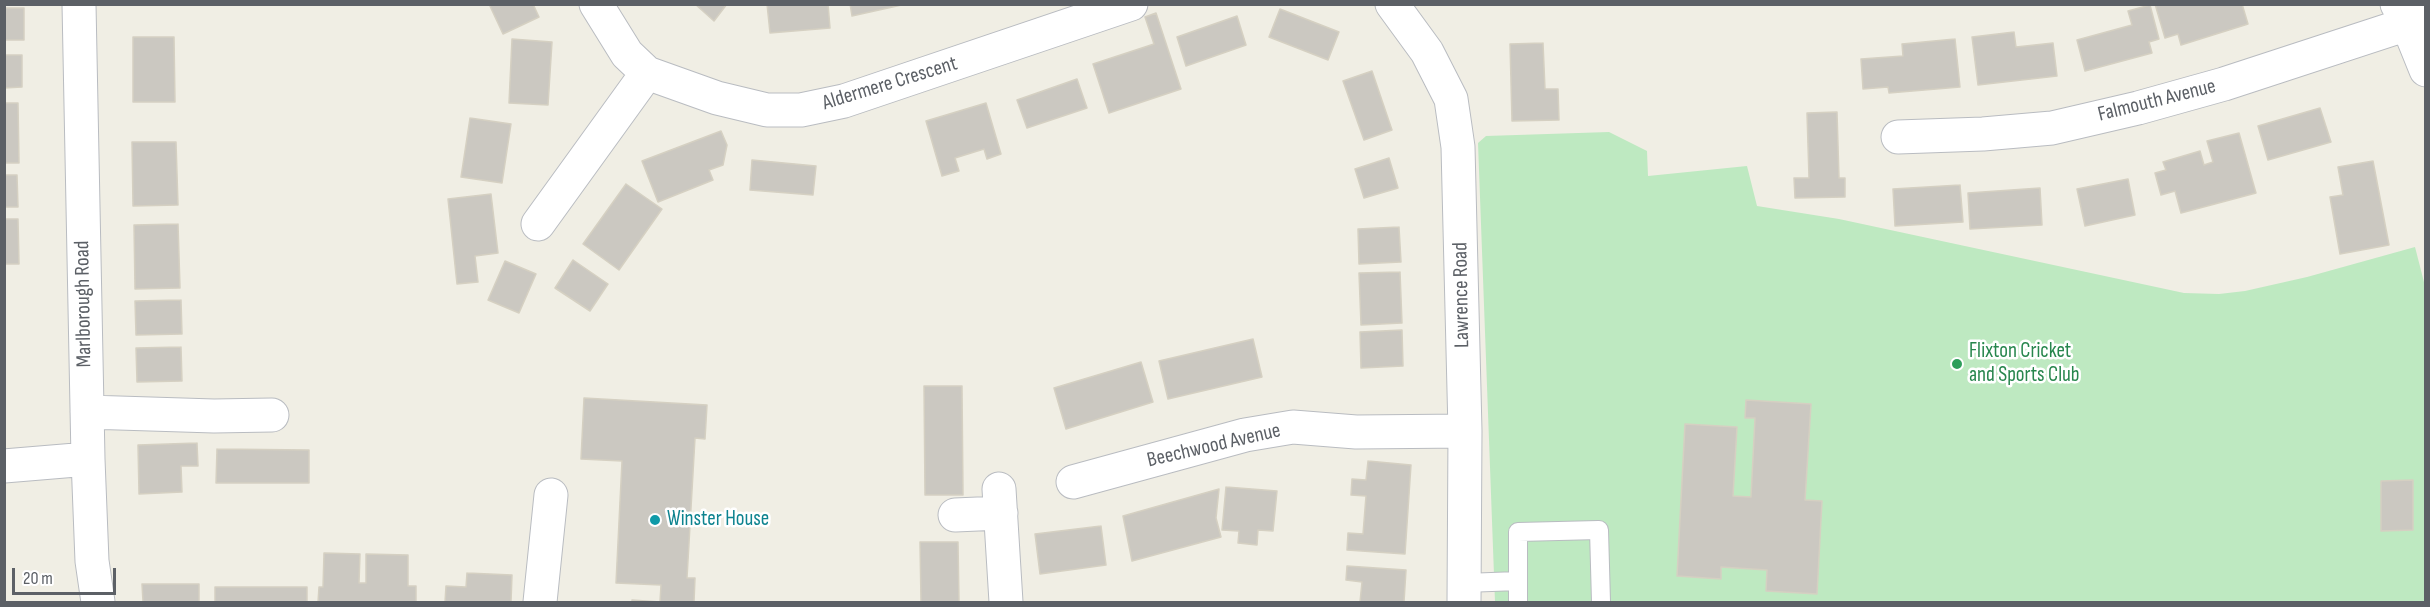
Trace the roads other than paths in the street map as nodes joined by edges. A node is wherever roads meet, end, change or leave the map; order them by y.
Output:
1 (79, 4) edge
2 (596, 4) edge
3 (1131, 4) edge
4 (1392, 4) edge
5 (2410, 15) edge
6 (2426, 70) edge
7 (646, 73) junction
8 (1898, 137) dead end
9 (538, 224) dead end
10 (87, 412) junction
11 (272, 415) dead end
12 (1465, 431) junction
13 (88, 459) junction
14 (4, 466) edge
15 (1073, 482) dead end
16 (551, 495) dead end
17 (955, 515) dead end
18 (1518, 581) junction
19 (1465, 593) edge
20 (98, 603) edge
21 (540, 603) edge
22 (1006, 603) edge
23 (1518, 603) edge
24 (1601, 603) edge

1 - 10 street, Marlborough Road
2 - 7 street, Aldermere Crescent
3 - 7 street, Aldermere Crescent
4 - 12 street, Lawrence Road
5 - 6 street
5 - 8 street, Falmouth Avenue
7 - 9 street
10 - 11 street
10 - 13 street, Marlborough Road
12 - 15 street, Beechwood Avenue
12 - 19 street, Lawrence Road
13 - 14 street
13 - 20 street, Marlborough Road
16 - 21 street
17 - 22 street
18 - 19 lane
18 - 23 lane
18 - 24 lane

